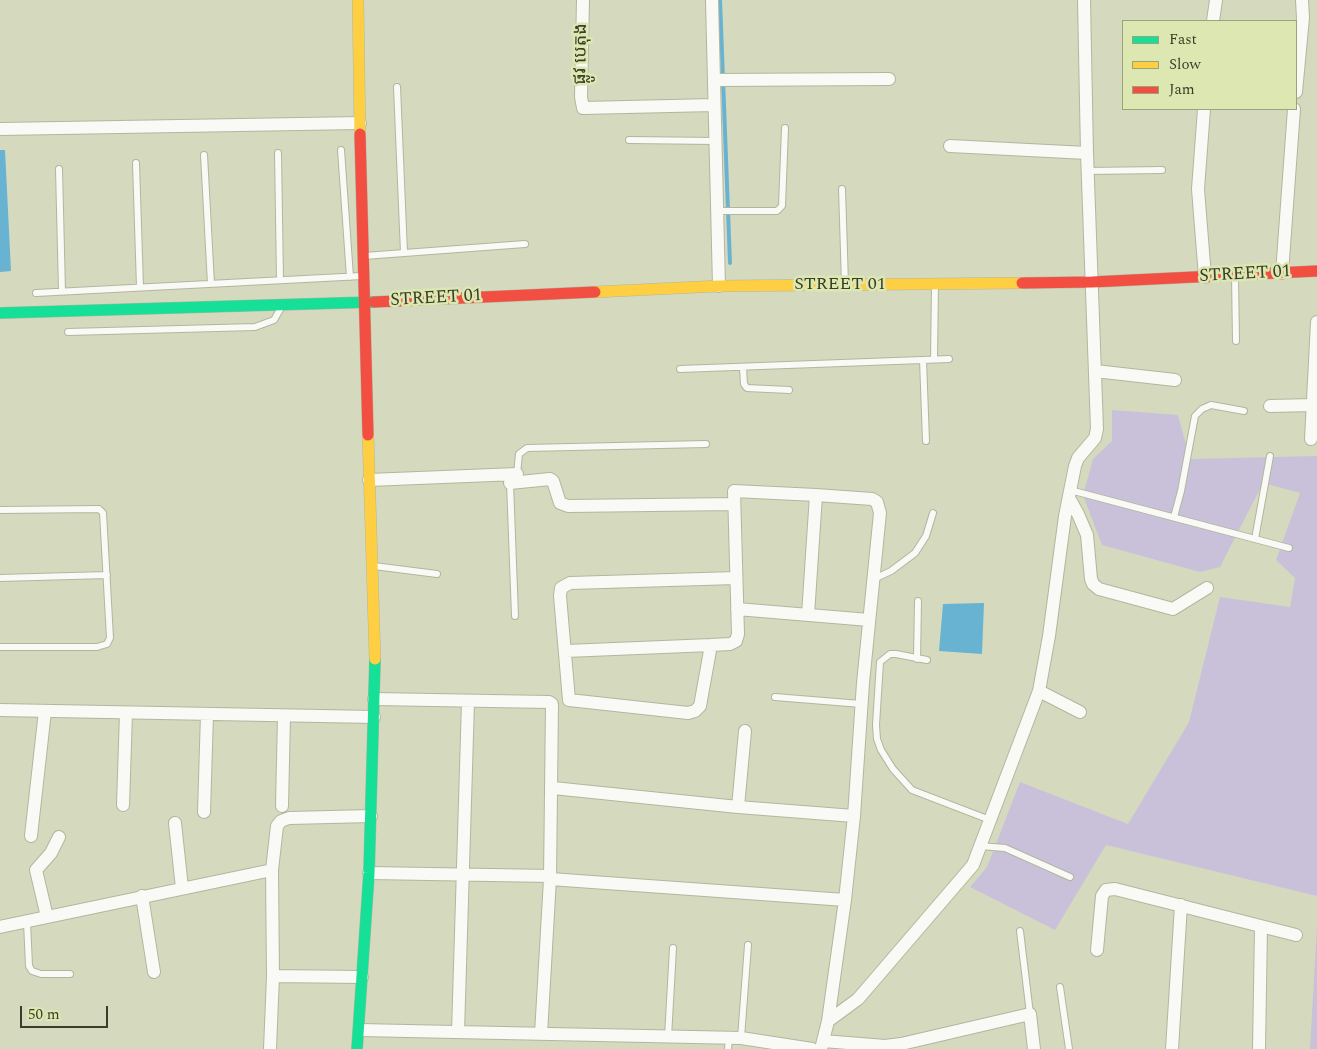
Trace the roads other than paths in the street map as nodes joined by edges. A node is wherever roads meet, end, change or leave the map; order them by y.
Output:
1 (358, 0) edge
2 (583, 0) edge
3 (712, 0) edge
4 (1084, 0) edge
5 (1216, 0) edge
6 (1302, 0) edge
7 (1213, 20) edge
8 (722, 80) junction
9 (890, 80) dead end
10 (1297, 81) edge
11 (397, 87) dead end
12 (714, 105) junction
13 (1204, 110) edge
14 (1294, 110) edge
15 (360, 123) junction
16 (785, 128) dead end
17 (0, 129) edge
18 (629, 140) dead end
19 (715, 141) junction
20 (950, 146) dead end
21 (341, 150) dead end
22 (278, 153) dead end
23 (1086, 153) junction
24 (204, 155) dead end
25 (136, 163) dead end
26 (59, 168) dead end
27 (1162, 170) dead end
28 (1087, 171) junction
29 (842, 189) dead end
30 (721, 211) junction
31 (525, 244) dead end
32 (404, 253) junction
33 (363, 256) junction
34 (1317, 272) edge
35 (1282, 273) junction
36 (363, 276) junction
37 (1235, 276) junction
38 (350, 277) junction
39 (1205, 277) junction
40 (280, 280) junction
41 (1092, 282) junction
42 (211, 284) junction
43 (845, 285) junction
44 (935, 285) junction
45 (719, 286) junction
46 (140, 287) junction
47 (62, 291) junction
48 (36, 293) dead end
49 (364, 302) junction
50 (282, 304) junction
51 (0, 313) edge
52 (1317, 322) edge
53 (68, 332) dead end
54 (1236, 341) dead end
55 (934, 359) junction
56 (949, 359) dead end
57 (924, 360) junction
58 (743, 368) junction
59 (680, 369) dead end
60 (1095, 371) junction
61 (1175, 380) dead end
62 (789, 390) dead end
63 (1313, 405) junction
64 (1270, 406) dead end
65 (1244, 411) dead end
66 (1311, 439) dead end
67 (926, 441) dead end
68 (706, 444) dead end
69 (1270, 456) dead end
70 (512, 477) junction
71 (369, 480) junction
72 (1070, 494) junction
73 (816, 495) junction
74 (734, 504) junction
75 (0, 510) edge
76 (933, 513) dead end
77 (1174, 517) junction
78 (1255, 539) junction
79 (1289, 548) dead end
80 (373, 566) junction
81 (437, 574) dead end
82 (107, 575) junction
83 (0, 578) edge
84 (736, 578) junction
85 (873, 580) junction
86 (1207, 588) dead end
87 (918, 601) dead end
88 (737, 609) junction
89 (808, 614) junction
90 (515, 616) dead end
91 (869, 620) junction
92 (711, 645) junction
93 (0, 647) edge
94 (566, 651) junction
95 (917, 659) junction
96 (927, 660) dead end
97 (1038, 691) junction
98 (775, 697) dead end
99 (374, 699) junction
100 (468, 702) junction
101 (862, 704) junction
102 (0, 710) edge
103 (45, 711) junction
104 (1080, 712) dead end
105 (126, 713) junction
106 (207, 714) junction
107 (284, 716) junction
108 (374, 718) junction
109 (745, 731) dead end
110 (553, 788) junction
111 (123, 805) dead end
112 (282, 806) dead end
113 (738, 807) junction
114 (204, 812) dead end
115 (371, 816) junction
116 (854, 816) junction
117 (990, 820) junction
118 (175, 822) dead end
119 (31, 836) dead end
120 (59, 837) dead end
121 (980, 846) junction
122 (272, 870) junction
123 (369, 873) junction
124 (462, 874) junction
125 (550, 877) junction
126 (1070, 877) dead end
127 (182, 888) junction
128 (142, 896) junction
129 (845, 900) junction
130 (1181, 904) junction
131 (47, 917) junction
132 (27, 922) junction
133 (1261, 927) junction
134 (0, 928) edge
135 (1020, 930) dead end
136 (1296, 935) dead end
137 (748, 946) dead end
138 (673, 948) dead end
139 (1097, 950) dead end
140 (154, 972) dead end
141 (70, 974) dead end
142 (273, 976) junction
143 (362, 978) junction
144 (1060, 987) dead end
145 (1030, 1014) junction
146 (828, 1021) junction
147 (360, 1030) junction
148 (458, 1032) junction
149 (541, 1034) junction
150 (668, 1038) junction
151 (732, 1042) edge
152 (822, 1045) edge
153 (270, 1049) edge
154 (357, 1049) edge
155 (812, 1049) edge
156 (1034, 1049) edge
157 (1069, 1049) edge
158 (1172, 1049) edge
159 (1259, 1049) edge

1 - 15 street
2 - 12 street, ផ្លូវ បេតុង
3 - 8 street
4 - 23 street
5 - 7 street
6 - 10 street
8 - 9 street
8 - 12 street
11 - 32 lane
12 - 19 street
13 - 39 street
14 - 35 street
15 - 17 street
15 - 33 street
16 - 30 lane
18 - 19 lane
19 - 30 street
20 - 23 street
21 - 38 lane
22 - 40 lane
23 - 28 street
24 - 42 lane
25 - 46 lane
26 - 47 lane
27 - 28 lane
28 - 41 street
29 - 43 lane
30 - 45 street
31 - 32 lane
32 - 33 lane
33 - 36 street
34 - 35 street, STREET 01
35 - 37 street, STREET 01
36 - 38 lane
36 - 49 street
37 - 39 street, STREET 01
37 - 54 lane
38 - 40 lane
39 - 41 street, STREET 01
40 - 42 lane
41 - 44 street, STREET 01
41 - 60 street
42 - 46 lane
43 - 44 street, STREET 01
43 - 45 street, STREET 01
44 - 55 lane
45 - 49 street, STREET 01
46 - 47 lane
47 - 48 lane
49 - 50 street, STREET 01
49 - 71 street
50 - 51 street, STREET 01
50 - 53 lane
52 - 63 street
55 - 56 lane
55 - 57 lane
57 - 58 lane
57 - 67 lane
58 - 59 lane
58 - 62 lane
60 - 61 street
60 - 72 street
63 - 64 street
63 - 66 street
65 - 77 lane
68 - 70 lane
69 - 78 lane
70 - 71 street
70 - 74 street
70 - 90 lane
71 - 80 street
72 - 77 lane
72 - 86 street
72 - 97 street
73 - 74 street
73 - 85 street
73 - 89 street
74 - 84 street
75 - 82 lane
76 - 85 lane
77 - 78 lane
78 - 79 lane
80 - 81 lane
80 - 99 street
82 - 83 lane
82 - 93 lane
84 - 88 street
84 - 94 street
85 - 91 street
87 - 95 lane
88 - 89 street
88 - 92 street
89 - 91 street
91 - 101 street
92 - 94 street
92 - 94 street
95 - 96 lane
95 - 117 lane
97 - 104 street
97 - 117 street
98 - 101 lane
99 - 100 street
99 - 108 street
100 - 110 street
100 - 124 street
101 - 116 street
102 - 103 street
103 - 105 street
103 - 119 street
105 - 106 street
105 - 111 street
106 - 107 street
106 - 114 street
107 - 108 street
107 - 112 street
108 - 115 street
109 - 113 street
110 - 113 street
110 - 125 street
113 - 116 street
115 - 122 street
115 - 123 street
116 - 129 street
117 - 121 street
118 - 127 street
120 - 131 street
121 - 126 lane
121 - 146 street
122 - 127 street
122 - 142 street
123 - 124 street
123 - 143 street
124 - 125 street
124 - 148 street
125 - 129 street
125 - 149 street
127 - 128 street
128 - 131 street
128 - 140 street
129 - 146 street
130 - 133 street
130 - 139 street
130 - 158 street
131 - 132 street
132 - 134 street
132 - 141 lane
133 - 136 street
133 - 159 street
135 - 145 lane
137 - 151 lane
138 - 150 lane
142 - 143 street
142 - 153 street
143 - 147 street
144 - 157 lane
145 - 152 street
145 - 156 street
146 - 152 street
147 - 148 street
147 - 154 street
148 - 149 street
149 - 150 street
150 - 151 street
151 - 155 street

